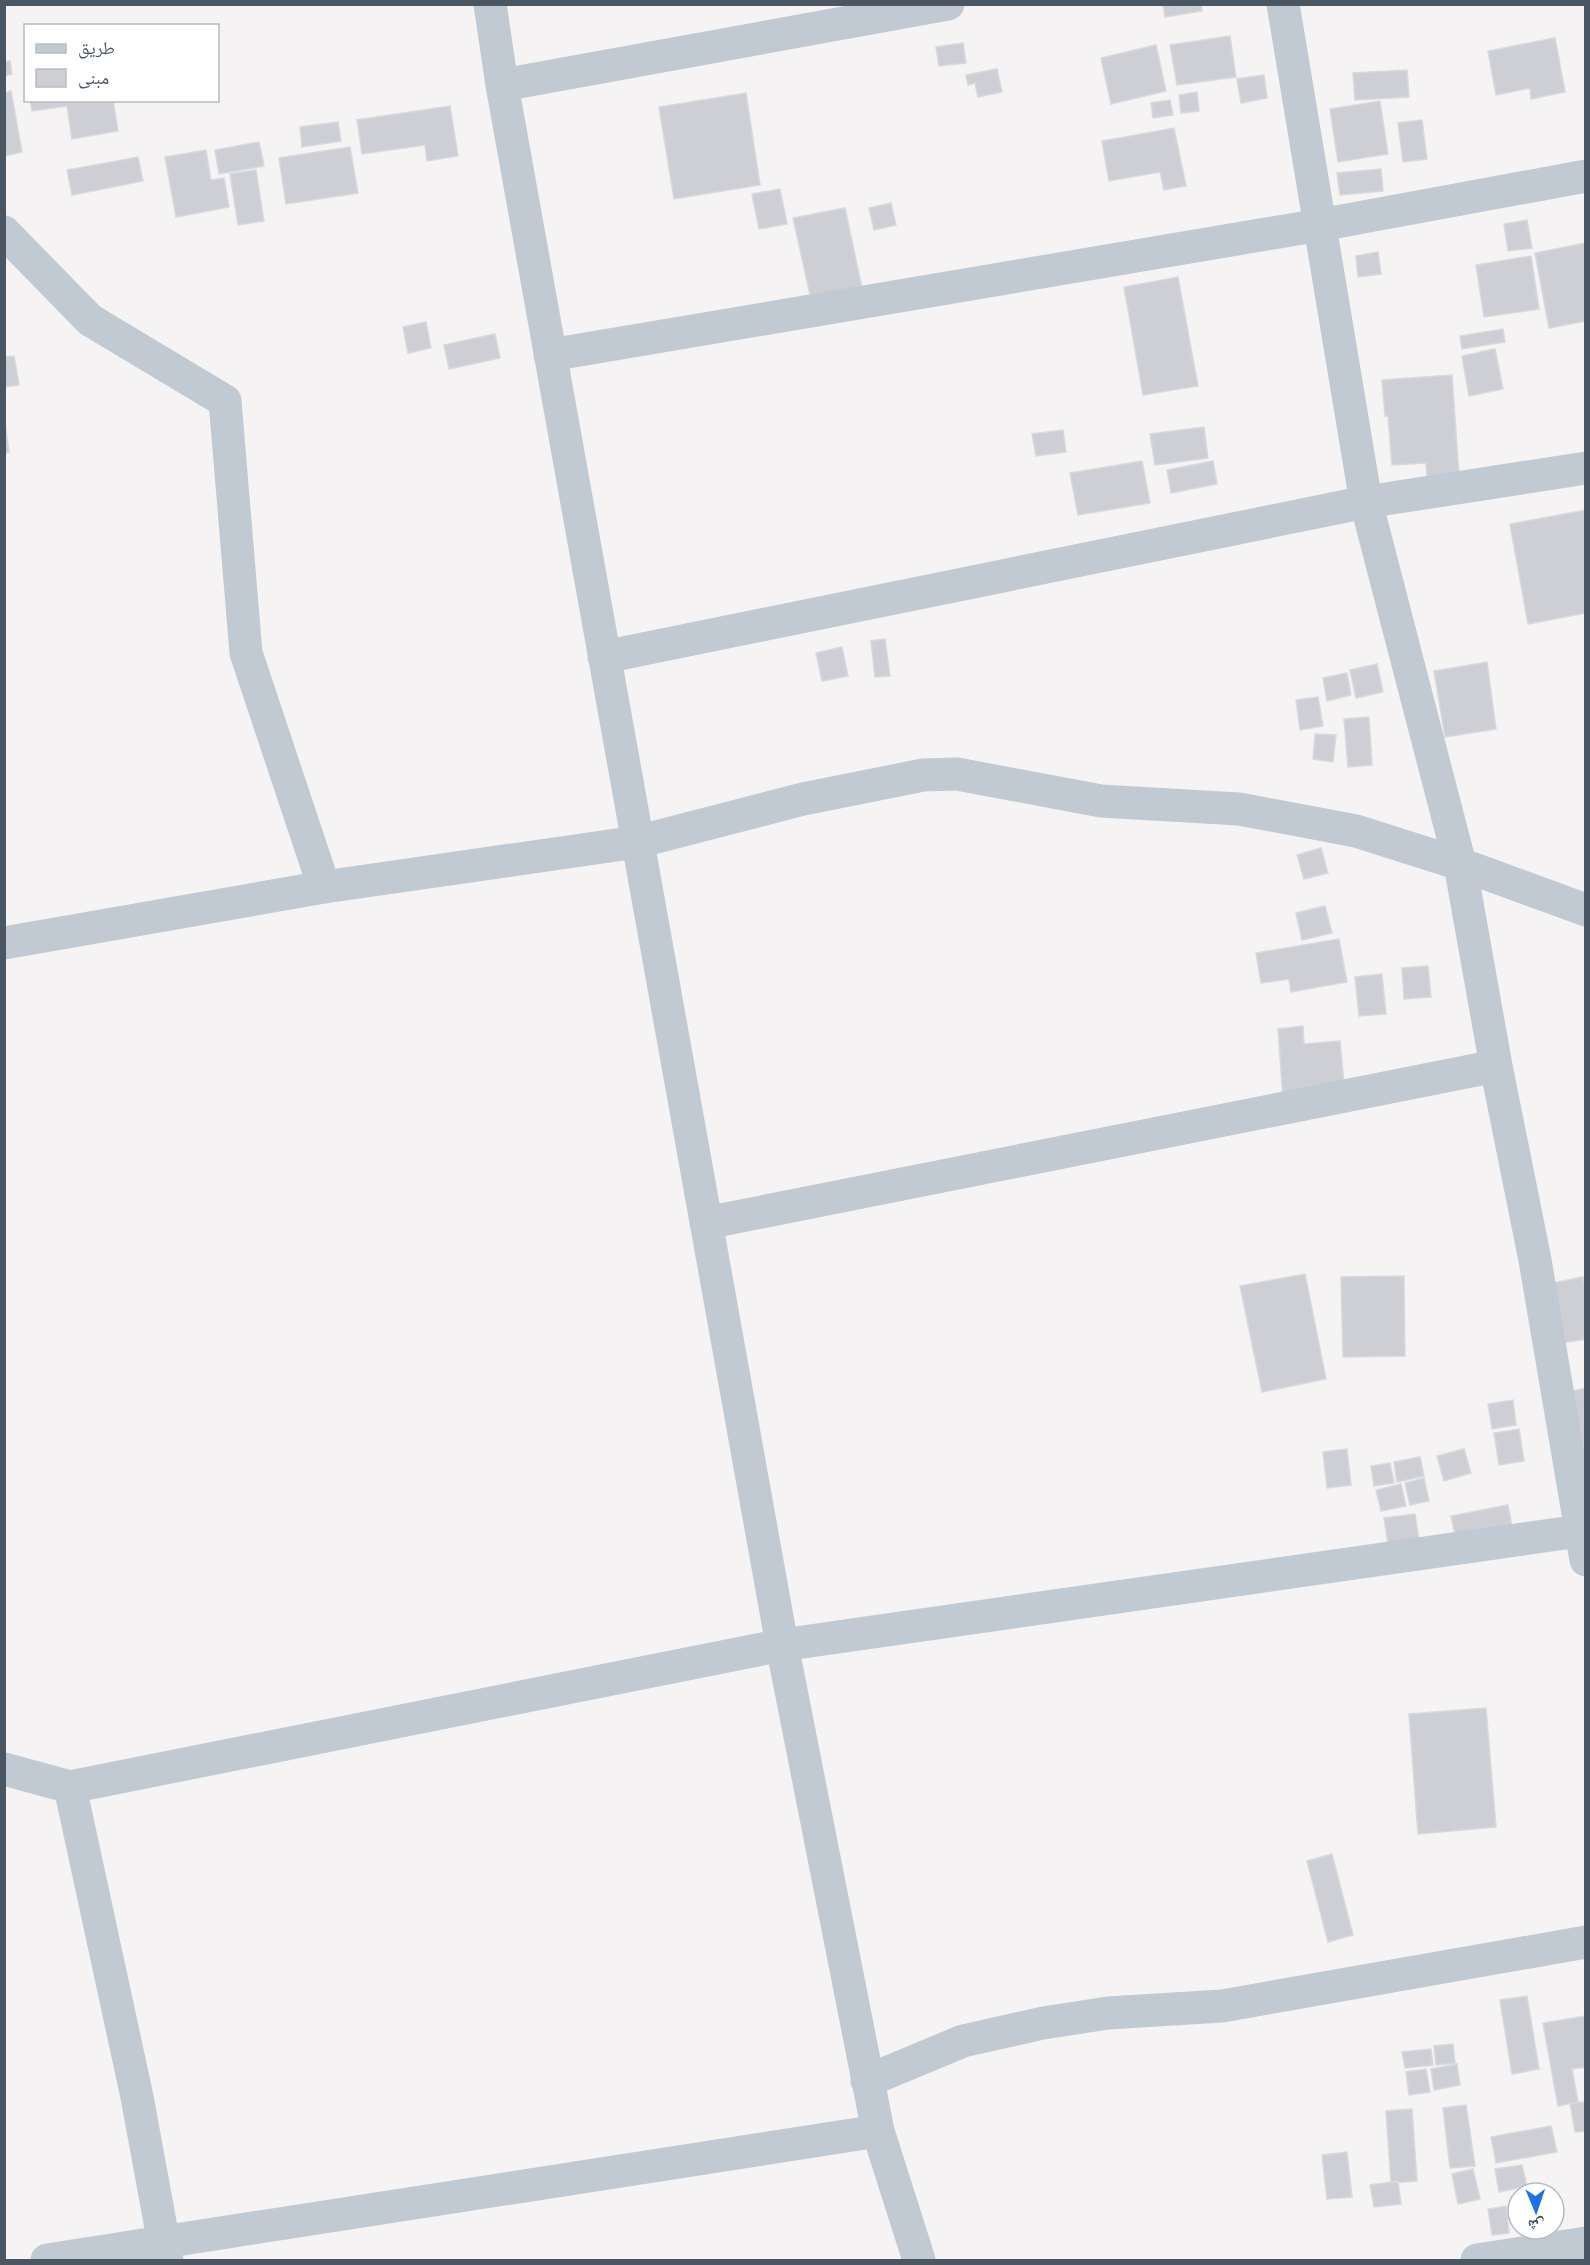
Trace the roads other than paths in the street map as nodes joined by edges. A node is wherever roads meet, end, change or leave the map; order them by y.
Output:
1 (490, 4) edge
2 (948, 4) edge
3 (1283, 4) edge
4 (502, 85) junction
5 (1586, 176) edge
6 (1320, 225) junction
7 (4, 232) edge
8 (550, 355) junction
9 (1586, 468) edge
10 (1366, 502) junction
11 (604, 657) junction
12 (637, 842) junction
13 (1460, 864) junction
14 (324, 887) junction
15 (1586, 910) edge
16 (4, 943) edge
17 (1496, 1066) junction
18 (706, 1222) junction
19 (1584, 1541) edge
20 (782, 1645) junction
21 (4, 1769) edge
22 (70, 1787) junction
23 (1586, 1942) edge
24 (867, 2081) junction
25 (878, 2131) junction
26 (1586, 2243) edge
27 (166, 2252) edge
28 (47, 2260) edge
29 (919, 2260) edge
30 (1477, 2260) edge

1 - 4 street
2 - 4 street
3 - 6 street
4 - 8 street
5 - 6 street
6 - 8 street
6 - 10 street
7 - 14 street
8 - 11 street
9 - 10 street
10 - 11 street
10 - 13 street
11 - 12 street
12 - 13 street
12 - 14 street
12 - 18 street
13 - 15 street
13 - 17 street
14 - 16 street
17 - 18 street
17 - 19 street
18 - 20 street
19 - 20 street
20 - 22 street
20 - 24 street
21 - 22 street
22 - 27 street
23 - 24 street
24 - 25 street
25 - 27 street
25 - 29 street
26 - 30 street
27 - 28 street

